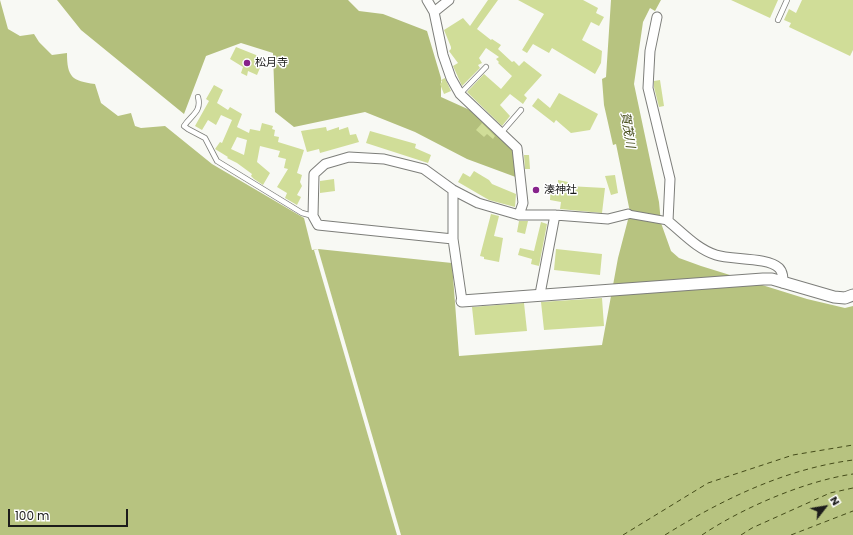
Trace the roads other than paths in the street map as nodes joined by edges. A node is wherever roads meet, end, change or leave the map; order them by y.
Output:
1 (427, 0) edge
2 (449, 0) edge
3 (787, 0) edge
4 (434, 12) junction
5 (657, 17) dead end
6 (778, 20) dead end
7 (486, 67) dead end
8 (460, 94) junction
9 (198, 97) dead end
10 (521, 110) dead end
11 (501, 133) junction
12 (453, 190) junction
13 (555, 214) junction
14 (628, 214) joint
15 (519, 215) junction
16 (313, 216) junction
17 (664, 221) junction
18 (453, 239) junction
19 (783, 283) junction
20 (540, 294) junction
21 (853, 295) edge
22 (462, 301) joint

1 - 4 street
2 - 4 street
3 - 6 lane
4 - 8 street
5 - 17 street
7 - 8 lane
8 - 11 street
9 - 16 lane
10 - 11 lane
11 - 15 street
12 - 15 street
12 - 16 street
12 - 18 street
13 - 14 street
13 - 15 street
13 - 20 street
14 - 17 street
16 - 18 street
17 - 19 street
18 - 22 street
19 - 20 street
19 - 21 street
20 - 22 street

